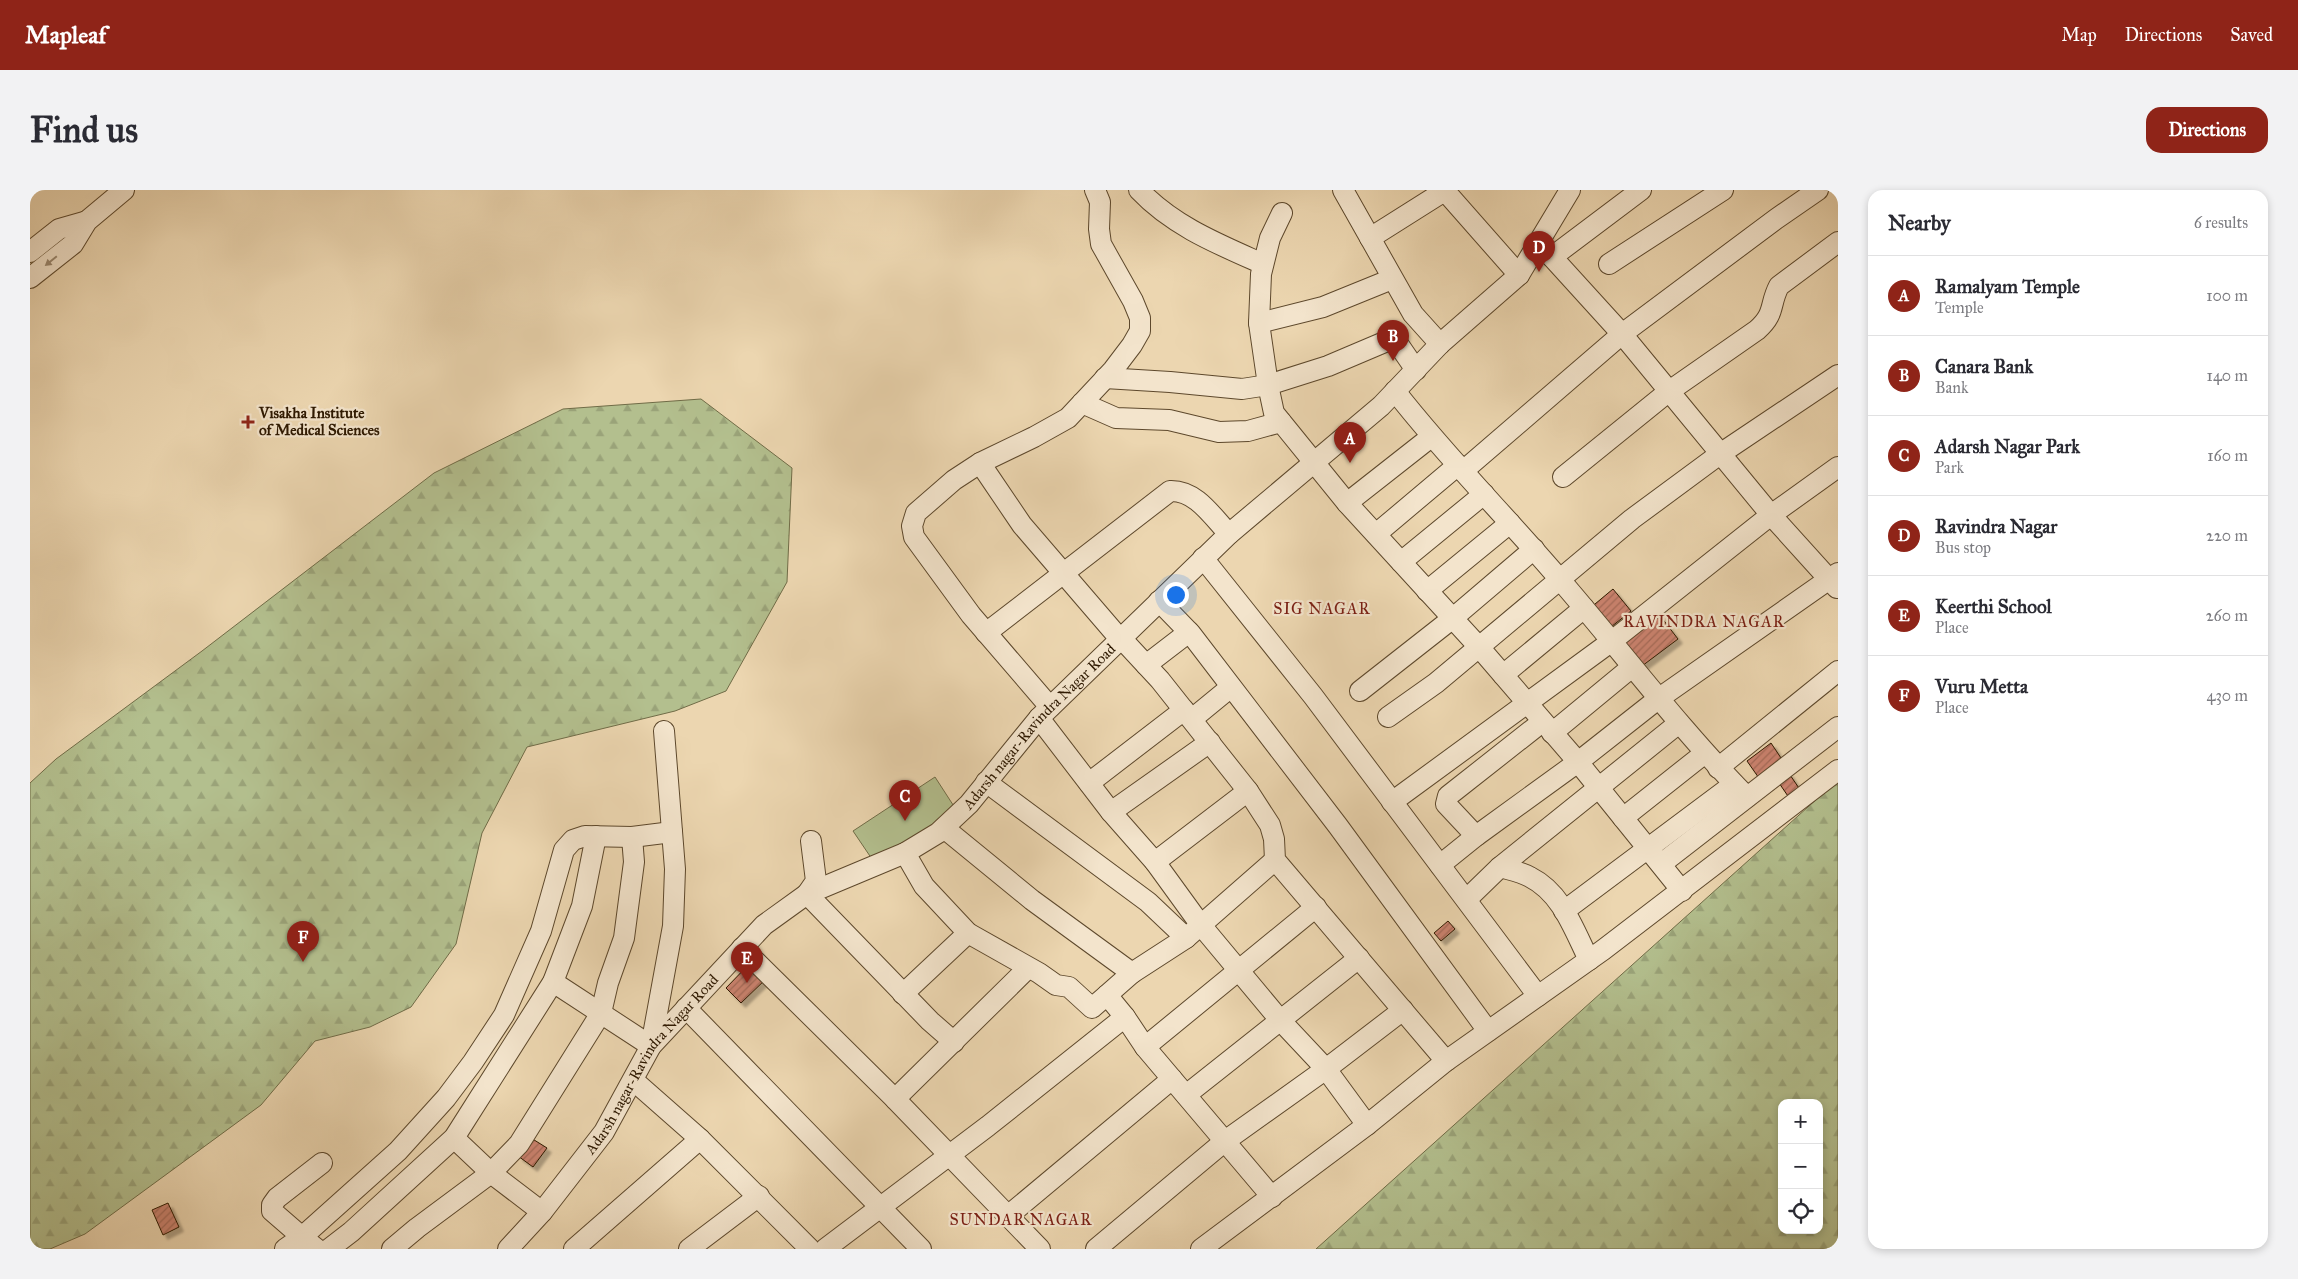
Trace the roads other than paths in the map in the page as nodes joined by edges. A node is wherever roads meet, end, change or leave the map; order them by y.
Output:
1 (124, 190) edge
2 (1095, 190) edge
3 (1139, 190) edge
4 (1343, 190) edge
5 (1641, 190) edge
6 (1723, 190) edge
7 (1818, 190) edge
8 (1446, 191) edge
9 (1567, 191) edge
10 (1282, 213) dead end
11 (87, 221) junction
12 (1370, 238) junction
13 (1838, 242) edge
14 (1545, 251) junction
15 (30, 252) edge
16 (1263, 264) junction
17 (1609, 264) dead end
18 (1519, 275) junction
19 (30, 278) edge
20 (1392, 278) junction
21 (1260, 323) junction
22 (1622, 334) junction
23 (1440, 344) junction
24 (1416, 370) junction
25 (1838, 375) edge
26 (1105, 378) junction
27 (1268, 385) junction
28 (1395, 391) junction
29 (1668, 392) junction
30 (1082, 403) junction
31 (1281, 422) junction
32 (1431, 437) junction
33 (1720, 454) junction
34 (1315, 462) junction
35 (980, 463) junction
36 (1838, 467) edge
37 (1461, 468) junction
38 (1564, 477) dead end
39 (1484, 494) junction
40 (1347, 503) junction
41 (1771, 515) junction
42 (1510, 523) junction
43 (1229, 534) junction
44 (1376, 534) junction
45 (1534, 550) junction
46 (1203, 558) junction
47 (1401, 562) junction
48 (1062, 573) junction
49 (1561, 580) junction
50 (1835, 580) edge
51 (1427, 591) junction
52 (1159, 601) junction
53 (1584, 608) junction
54 (1453, 618) junction
55 (1189, 632) junction
56 (986, 633) junction
57 (1120, 639) junction
58 (1612, 641) junction
59 (1479, 648) junction
60 (1146, 665) junction
61 (1632, 667) junction
62 (1838, 671) edge
63 (1503, 674) junction
64 (1231, 687) junction
65 (1360, 691) dead end
66 (1658, 699) junction
67 (1526, 704) junction
68 (1044, 712) junction
69 (1188, 715) junction
70 (1388, 717) dead end
71 (1678, 723) junction
72 (1547, 727) junction
73 (1838, 727) edge
74 (664, 731) dead end
75 (1210, 742) junction
76 (1712, 761) junction
77 (1578, 762) junction
78 (1838, 770) edge
79 (986, 782) junction
80 (1089, 783) junction
81 (1598, 788) junction
82 (1248, 790) junction
83 (1741, 790) junction
84 (1392, 802) junction
85 (1111, 812) junction
86 (1623, 818) junction
87 (944, 828) junction
88 (672, 832) junction
89 (596, 836) junction
90 (1476, 836) junction
91 (632, 837) junction
92 (811, 841) dead end
93 (1649, 848) junction
94 (905, 853) junction
95 (1275, 860) junction
96 (1155, 862) junction
97 (1661, 864) junction
98 (1440, 865) junction
99 (1500, 867) junction
100 (1682, 891) junction
101 (806, 894) junction
102 (1467, 899) junction
103 (1316, 907) junction
104 (1564, 912) junction
105 (1193, 931) junction
106 (968, 933) junction
107 (742, 948) junction
108 (1359, 958) junction
109 (1588, 960) junction
110 (1028, 968) junction
111 (1239, 972) junction
112 (1132, 973) junction
113 (553, 982) junction
114 (903, 994) junction
115 (1107, 995) junction
116 (1538, 996) junction
117 (686, 1008) junction
118 (1403, 1010) junction
119 (601, 1013) junction
120 (1125, 1017) junction
121 (1280, 1020) junction
122 (1488, 1031) junction
123 (954, 1042) junction
124 (651, 1046) junction
125 (1145, 1047) junction
126 (1446, 1061) junction
127 (1326, 1069) junction
128 (1172, 1078) junction
129 (633, 1080) junction
130 (1186, 1095) junction
131 (896, 1099) junction
132 (1368, 1125) junction
133 (454, 1138) junction
134 (700, 1139) junction
135 (1225, 1141) junction
136 (949, 1155) junction
137 (322, 1163) dead end
138 (491, 1173) junction
139 (758, 1196) junction
140 (1272, 1196) junction
141 (882, 1208) junction
142 (542, 1212) junction
143 (1009, 1215) junction
144 (309, 1243) edge
145 (520, 1245) edge
146 (285, 1249) edge
147 (329, 1249) edge
148 (392, 1249) edge
149 (574, 1249) edge
150 (689, 1249) edge
151 (810, 1249) edge
152 (825, 1249) edge
153 (921, 1249) edge
154 (1040, 1249) edge
155 (1096, 1249) edge
156 (1201, 1249) edge

1 - 11 street
2 - 26 street
3 - 16 street
4 - 12 street
5 - 14 street
6 - 17 street
7 - 22 street
8 - 12 street
8 - 18 street
9 - 14 street, Adarsh nagar-Ravindra Nagar Road
10 - 16 street
11 - 15 street
11 -> 19 street
12 - 20 street
13 - 29 street
14 - 18 street, Adarsh nagar-Ravindra Nagar Road
14 - 22 street
16 - 21 street
18 - 23 street, Adarsh nagar-Ravindra Nagar Road
20 - 21 street
20 - 23 street
21 - 27 street
22 - 29 street
22 - 37 street
23 - 24 street, Adarsh nagar-Ravindra Nagar Road
24 - 27 street
24 - 28 street, Adarsh nagar-Ravindra Nagar Road
25 - 33 street
26 - 27 street
26 - 30 street
27 - 31 street
28 - 32 street
28 - 34 street, Adarsh nagar-Ravindra Nagar Road
29 - 33 street
29 - 38 street
30 - 31 street
30 - 35 street
31 - 34 street
32 - 37 street
32 - 40 street
33 - 41 street
33 - 49 street
34 - 40 street
34 - 43 street, Adarsh nagar-Ravindra Nagar Road
35 - 48 street
35 - 56 street
36 - 41 street
37 - 39 street
37 - 44 street
39 - 42 street
39 - 47 street
40 - 44 street
41 - 50 street
41 - 58 street
42 - 45 street
42 - 51 street
43 - 46 street, Adarsh nagar-Ravindra Nagar Road
43 - 48 street
44 - 47 street
45 - 49 street
45 - 54 street
46 - 52 street, Adarsh nagar-Ravindra Nagar Road
46 - 84 street
47 - 51 street
48 - 56 street
48 - 57 street
49 - 53 street
49 - 59 street
50 - 66 street
51 - 54 street
52 - 55 street
52 - 57 street, Adarsh nagar-Ravindra Nagar Road
53 - 58 street
53 - 63 street
54 - 59 street
54 - 65 street
55 - 60 street
55 - 64 street
56 - 68 street
57 - 60 street
57 - 68 street, Adarsh nagar-Ravindra Nagar Road
58 - 61 street
58 - 67 street
59 - 63 street
59 - 70 street
60 - 69 street
61 - 66 street
61 - 72 street
62 - 76 street
63 - 67 street
64 - 69 street
64 - 122 street
66 - 71 street
66 - 77 street
67 - 72 street
67 - 84 street
68 - 79 street, Adarsh nagar-Ravindra Nagar Road
68 - 80 street
69 - 75 street
69 - 80 street
71 - 76 street
71 - 81 street
72 - 77 street
72 - 90 street
73 - 83 street
74 - 88 street
75 - 82 street
75 - 85 street
76 - 83 street
76 - 86 street
77 - 81 street
77 - 90 street
78 - 100 street
79 - 87 street, Adarsh nagar-Ravindra Nagar Road
79 - 105 street
80 - 85 street
81 - 86 street
81 - 99 street
82 - 95 street
82 - 96 street
83 - 93 street
83 - 97 street
84 - 98 street
85 - 96 street
86 - 93 street
87 - 94 street, Adarsh nagar-Ravindra Nagar Road
87 - 112 street
88 - 91 street
88 - 124 street
89 - 91 street
89 - 113 street
89 - 144 street
90 - 98 street
91 - 119 street
92 - 101 street
93 - 97 street
93 - 104 street
94 - 101 street, Adarsh nagar-Ravindra Nagar Road
94 - 106 street
95 - 103 street
95 - 105 street
96 - 105 street
97 - 100 street
98 - 102 street
99 - 102 street
99 - 104 street
100 - 109 street
101 - 107 street, Adarsh nagar-Ravindra Nagar Road
101 - 114 street
102 - 116 street
103 - 108 street
103 - 111 street
104 - 109 street
105 - 111 street
105 - 112 street
106 - 110 street
106 - 114 street
107 - 117 street, Adarsh nagar-Ravindra Nagar Road
107 - 131 street
108 - 118 street
108 - 121 street
109 - 116 street
110 - 115 street
110 - 123 street
111 - 121 street
111 - 125 street
112 - 115 street
113 - 119 street
113 - 133 street
114 - 123 street
115 - 120 street
116 - 122 street
117 - 124 street, Adarsh nagar-Ravindra Nagar Road
117 - 141 street
118 - 126 street
118 - 127 street
119 - 124 street
119 - 138 street
120 - 125 street
120 - 136 street
121 - 127 street
121 - 130 street
122 - 126 street
123 - 131 street
124 - 129 street, Adarsh nagar-Ravindra Nagar Road
125 - 128 street
126 - 132 street
127 - 132 street
127 - 135 street
128 - 130 street
128 - 143 street
129 - 134 street
129 - 142 street, Adarsh nagar-Ravindra Nagar Road
130 - 135 street
131 - 136 street
132 - 140 street
133 - 138 street
133 - 147 street
134 - 139 street
134 - 149 street
135 - 140 street
135 - 155 street
136 - 141 street
136 - 143 street
137 - 144 street
138 - 142 street
138 - 148 street
139 - 150 street
139 - 151 street
140 - 156 street
141 - 152 street
141 - 153 street
142 - 145 street, Adarsh nagar-Ravindra Nagar Road
143 - 154 street
144 - 146 street

